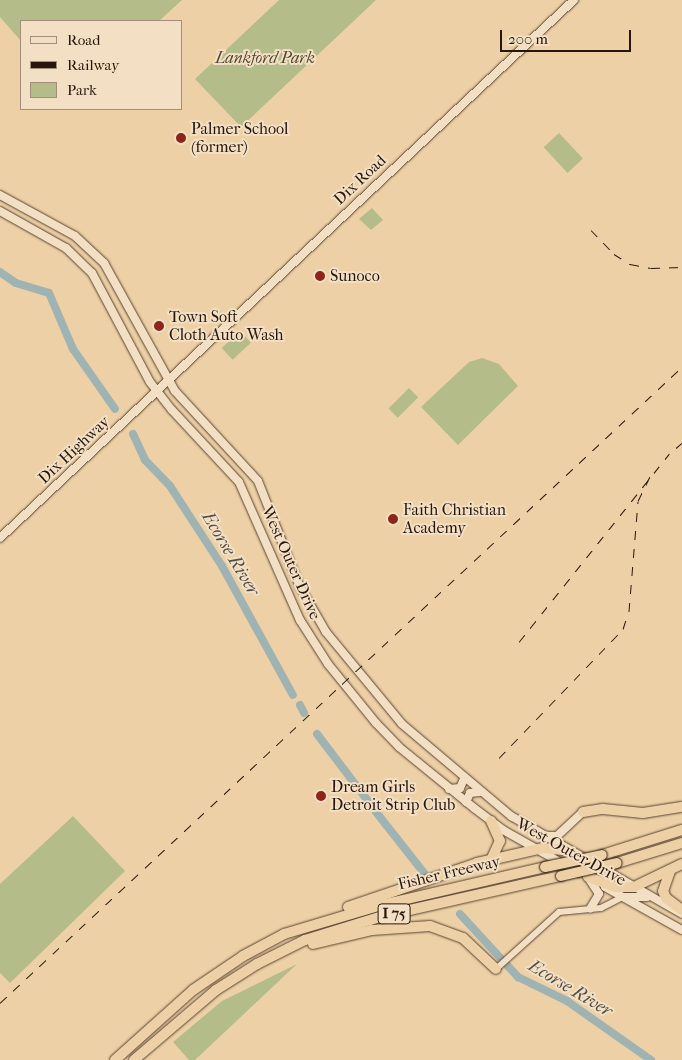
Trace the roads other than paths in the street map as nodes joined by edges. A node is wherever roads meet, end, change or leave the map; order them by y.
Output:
1 (574, 0) edge
2 (0, 195) edge
3 (0, 211) edge
4 (157, 363) junction
5 (144, 369) junction
6 (167, 381) junction
7 (156, 391) junction
8 (183, 400) junction
9 (172, 410) junction
10 (210, 428) junction
11 (199, 438) junction
12 (0, 538) edge
13 (302, 591) junction
14 (287, 592) junction
15 (464, 779) junction
16 (449, 789) junction
17 (480, 792) junction
18 (466, 802) junction
19 (682, 808) edge
20 (583, 812) joint
21 (491, 821) junction
22 (682, 830) edge
23 (542, 835) junction
24 (682, 843) edge
25 (537, 849) junction
26 (570, 851) junction
27 (491, 860) junction
28 (682, 864) edge
29 (670, 871) junction
30 (588, 878) junction
31 (634, 888) junction
32 (623, 897) junction
33 (651, 898) junction
34 (590, 909) junction
35 (682, 910) edge
36 (682, 914) edge
37 (306, 926) junction
38 (681, 929) edge
39 (501, 965) joint
40 (236, 976) junction
41 (115, 1060) edge
42 (134, 1060) edge

1 - 6 main road, Dix Road
2 - 4 main road, West Outer Drive
3 - 5 main road, West Outer Drive
4 - 5 main road
4 - 6 main road, West Outer Drive
5 - 7 main road, West Outer Drive
6 - 7 main road, Dix Highway
6 - 8 main road, West Outer Drive
7 - 9 main road, West Outer Drive
7 - 12 main road, Dix Highway
8 - 9 main road
8 - 10 main road, West Outer Drive
9 - 11 main road, West Outer Drive
10 - 11 main road
10 - 13 main road, West Outer Drive
11 - 14 main road, West Outer Drive
13 - 14 main road
13 - 15 main road, West Outer Drive
14 - 16 main road, West Outer Drive
15 - 16 main road
15 - 17 main road, West Outer Drive
16 - 18 main road, West Outer Drive
17 - 18 main road
17 - 23 main road, West Outer Drive
18 - 21 main road, West Outer Drive
19 - 20 highway
20 - 23 main road
21 - 25 main road, West Outer Drive
21 - 27 highway
22 - 37 highway, Fisher Freeway / I 75, bridge
23 - 26 main road, West Outer Drive
24 - 40 highway, Fisher Freeway / I 75, bridge
25 - 26 highway
25 - 27 highway
25 - 30 main road, West Outer Drive
26 - 31 main road, West Outer Drive
27 - 37 highway
28 - 29 highway
29 - 31 highway
29 - 35 highway
30 - 31 highway
30 - 32 main road, West Outer Drive
30 - 34 main road
31 - 33 main road, West Outer Drive
32 - 33 main road
32 - 34 street
32 - 38 main road, West Outer Drive
33 - 36 main road, West Outer Drive
34 - 39 street
37 - 41 highway, Fisher Freeway / I 75
39 - 40 highway
40 - 42 highway, Fisher Freeway / I 75

